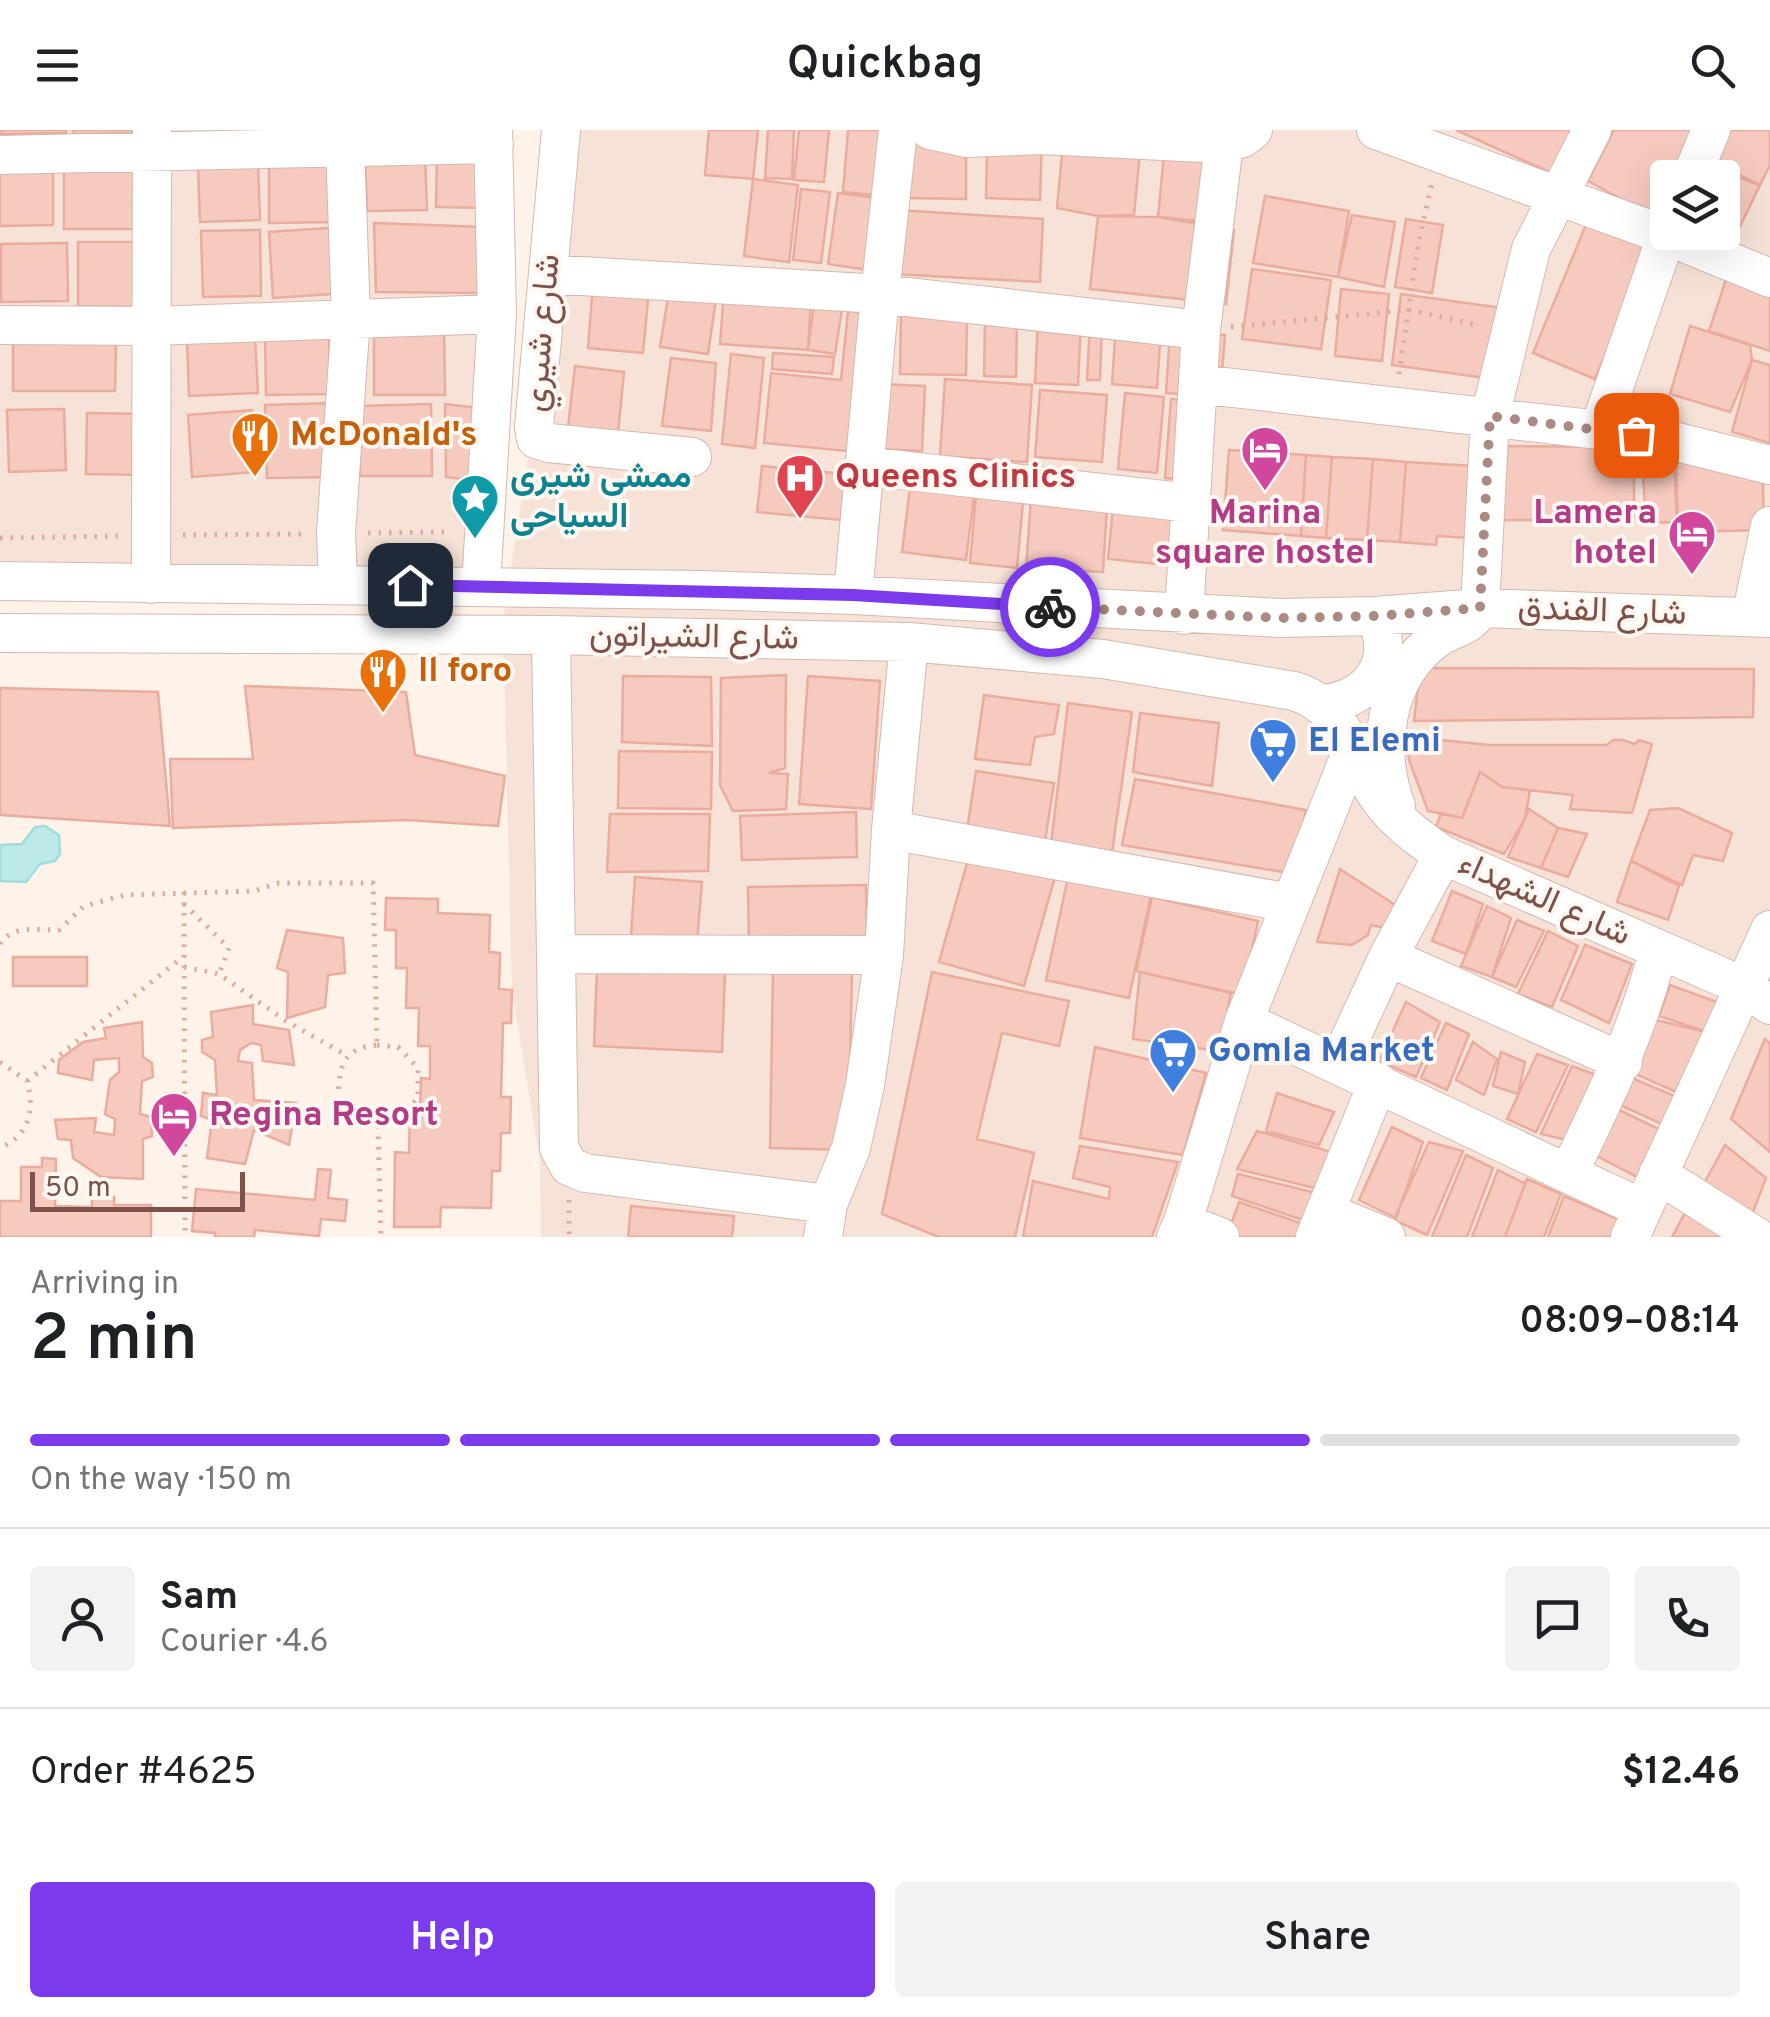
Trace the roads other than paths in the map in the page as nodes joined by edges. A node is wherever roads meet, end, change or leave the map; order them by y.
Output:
1 (561, 130) edge
2 (898, 130) edge
3 (930, 130) edge
4 (1376, 130) edge
5 (1592, 130) edge
6 (1711, 130) edge
7 (494, 137) edge
8 (1239, 137) edge
9 (343, 138) edge
10 (152, 142) edge
11 (0, 155) edge
12 (1698, 160) edge
13 (1559, 196) junction
14 (1650, 227) edge
15 (1660, 250) edge
16 (1705, 250) edge
17 (548, 274) junction
18 (1770, 278) edge
19 (880, 294) junction
20 (498, 314) junction
21 (352, 317) junction
22 (0, 325) edge
23 (152, 326) junction
24 (1201, 330) junction
25 (1198, 384) junction
26 (1490, 416) junction
27 (1599, 430) junction
28 (692, 458) dead end
29 (864, 466) junction
30 (1770, 466) edge
31 (1190, 502) junction
32 (1770, 526) edge
33 (0, 581) edge
34 (338, 583) junction
35 (151, 584) junction
36 (482, 586) junction
37 (853, 595) junction
38 (1480, 608) junction
39 (1184, 615) junction
40 (1375, 616) junction
41 (1761, 618) edge
42 (0, 634) edge
43 (551, 635) junction
44 (909, 642) junction
45 (1324, 704) junction
46 (1351, 753) junction
47 (891, 830) junction
48 (1409, 831) junction
49 (1443, 856) junction
50 (1290, 903) junction
51 (1770, 930) edge
52 (1658, 951) junction
53 (556, 954) junction
54 (884, 956) junction
55 (1388, 957) junction
56 (1758, 997) edge
57 (1244, 1021) junction
58 (1623, 1062) junction
59 (1338, 1064) junction
60 (1378, 1082) junction
61 (1568, 1174) junction
62 (1658, 1174) junction
63 (1636, 1223) edge
64 (1320, 1224) edge
65 (830, 1227) edge
66 (1179, 1230) edge
67 (1220, 1237) edge
68 (1386, 1237) edge
69 (1757, 1237) edge

1 - 17 street, شارع شيري
2 - 19 street
3 - 8 street
4 - 13 street
5 - 13 street
6 - 12 street
7 - 9 street
7 - 20 street
8 - 24 street
9 - 10 street
9 - 21 street
10 - 11 street
10 - 23 street
13 - 14 street
13 - 26 street
15 - 27 street
16 - 18 street
17 - 19 street
17 - 28 street, شارع شيري
19 - 24 street
19 - 29 street
20 - 21 street
20 - 36 street
21 - 23 street
21 - 34 street
22 - 23 street
23 - 35 street
24 - 25 street
25 - 26 street
25 - 31 street
26 - 27 street
26 - 38 street
27 - 30 street
29 - 31 street
29 - 37 street
31 - 39 street
32 - 41 street
33 - 35 street, شارع الشيراتون
34 - 35 street, شارع الشيراتون
34 - 36 street, شارع الشيراتون
36 - 37 street, شارع الشيراتون
37 - 39 street, شارع الشيراتون
38 - 40 street, شارع الفندق
38 - 41 street, شارع الفندق
38 - 48 street
39 - 40 street, شارع الشيراتون
40 - 45 street
42 - 43 street, شارع الشيراتون
43 - 44 street, شارع الشيراتون
43 - 53 street
44 - 45 street, شارع الشيراتون
44 - 47 street
45 - 46 street
46 - 48 street, شارع الشهداء
46 - 50 street
47 - 50 street
47 - 54 street
48 - 49 street, شارع الشهداء
49 - 52 street, شارع الشهداء
49 - 55 street
50 - 57 street
51 - 56 street
52 - 56 street, شارع الشهداء
52 - 58 street
53 - 54 street
53 - 65 street
54 - 65 street
55 - 58 street
55 - 59 street
56 - 62 street
57 - 59 street
57 - 66 street
58 - 61 street
59 - 60 street
60 - 61 street
60 - 64 street
61 - 63 street
62 - 63 street
62 - 69 street
64 - 68 street
66 - 67 street

